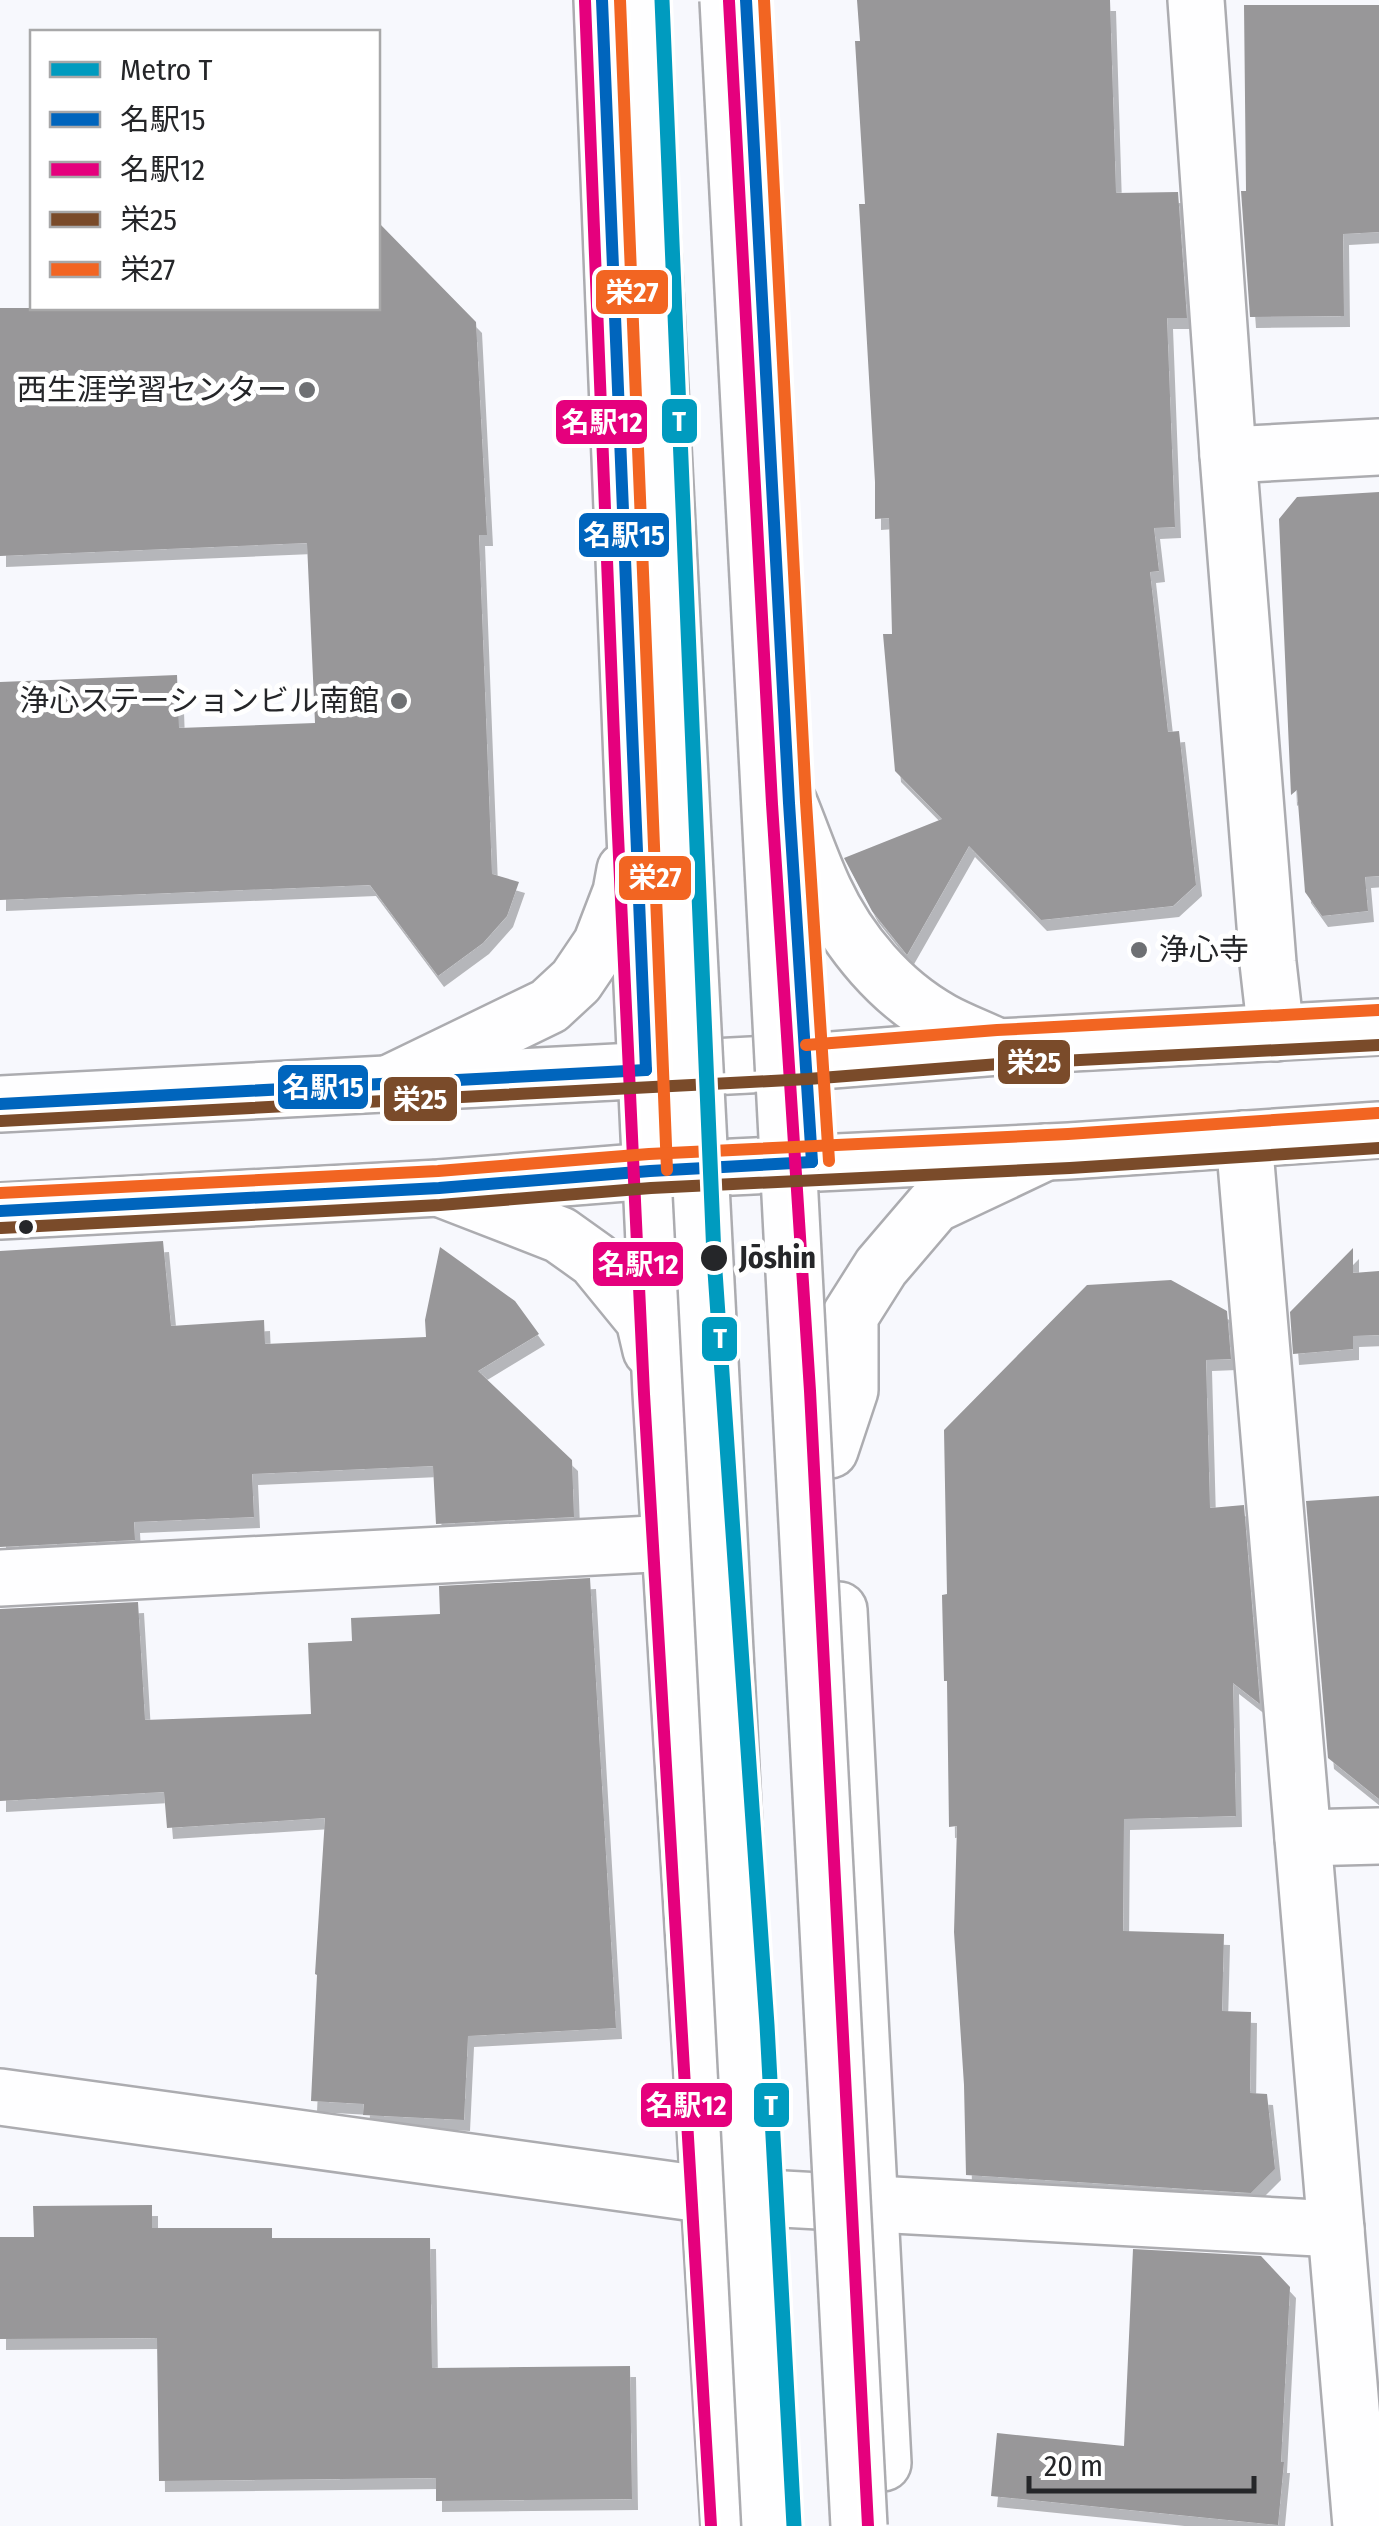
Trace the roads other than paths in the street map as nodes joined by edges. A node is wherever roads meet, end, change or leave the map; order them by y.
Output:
1 (602, 0) edge
2 (640, 0) edge
3 (728, 0) edge
4 (746, 0) edge
5 (1196, 0) edge
6 (1379, 447) edge
7 (1228, 455) junction
8 (789, 803) junction
9 (634, 814) junction
10 (1379, 1027) edge
11 (1276, 1033) junction
12 (998, 1046) junction
13 (807, 1062) junction
14 (646, 1070) junction
15 (390, 1083) junction
16 (0, 1104) edge
17 (1379, 1130) edge
18 (1244, 1140) junction
19 (1046, 1152) junction
20 (812, 1162) junction
21 (650, 1171) junction
22 (439, 1188) junction
23 (0, 1211) edge
24 (662, 1397) junction
25 (830, 1450) junction
26 (671, 1543) junction
27 (0, 1578) edge
28 (1379, 1836) edge
29 (1303, 1838) junction
30 (0, 2097) edge
31 (709, 2195) junction
32 (870, 2204) junction
33 (1336, 2229) junction
34 (1367, 2463) edge
35 (729, 2526) edge
36 (770, 2526) edge
37 (858, 2526) edge
38 (886, 2526) edge
39 (1360, 2526) edge

1 - 9 main road
2 - 36 main road, bridge
3 - 37 main road, bridge
4 - 8 main road
5 - 7 main road
6 - 7 main road
7 - 11 main road
8 - 12 main road
8 - 13 main road
9 - 14 main road
9 - 15 main road
10 - 11 main road
11 - 12 main road
12 - 13 main road
13 - 14 main road
13 - 20 main road
14 - 15 main road
14 - 21 main road
15 - 16 main road
17 - 18 main road
18 - 19 main road
18 - 29 main road
19 - 20 main road
19 - 25 main road
20 - 21 main road
20 - 25 main road
21 - 22 main road
21 - 24 main road
22 - 23 main road
22 - 24 main road
24 - 26 main road
25 - 32 main road
26 - 27 main road
26 - 31 main road
28 - 29 main road
29 - 33 main road
30 - 31 main road
31 - 32 main road
31 - 35 main road
32 - 33 main road
32 - 38 main road
33 - 34 main road
34 - 39 main road

